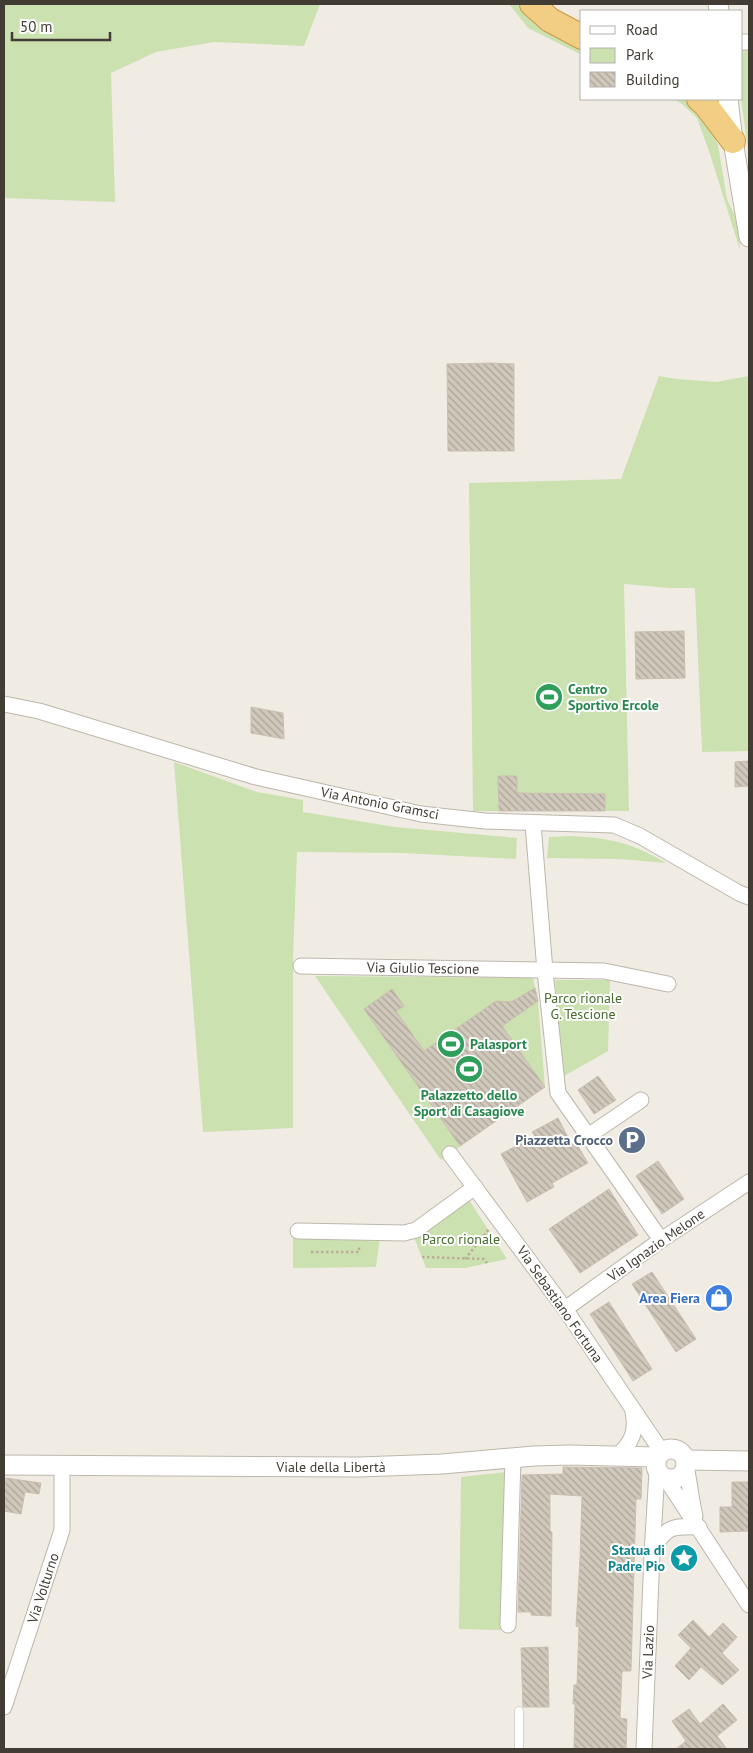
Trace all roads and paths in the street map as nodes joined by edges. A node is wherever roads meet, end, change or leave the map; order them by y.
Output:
1 (532, 4) edge
2 (580, 36) edge
3 (700, 100) edge
4 (728, 100) edge
5 (733, 141) junction
6 (749, 237) edge
7 (4, 704) edge
8 (533, 824) junction
9 (749, 897) edge
10 (301, 966) dead end
11 (545, 971) junction
12 (668, 984) dead end
13 (641, 1100) dead end
14 (588, 1136) junction
15 (450, 1154) dead end
16 (749, 1182) edge
17 (475, 1187) junction
18 (498, 1218) junction
19 (298, 1231) dead end
20 (359, 1232) junction
21 (661, 1240) junction
22 (311, 1252) dead end
23 (422, 1257) dead end
24 (465, 1259) junction
25 (487, 1263) dead end
26 (565, 1309) junction
27 (632, 1408) junction
28 (617, 1456) junction
29 (512, 1458) junction
30 (711, 1460) junction
31 (749, 1461) edge
32 (686, 1464) junction
33 (4, 1465) edge
34 (660, 1465) junction
35 (62, 1466) junction
36 (691, 1486) junction
37 (699, 1527) junction
38 (652, 1554) junction
39 (749, 1605) edge
40 (508, 1625) dead end
41 (4, 1707) edge
42 (519, 1711) dead end
43 (519, 1749) edge
44 (644, 1749) edge

1 - 2 highway
3 - 5 highway
4 - 5 street
5 - 6 street
7 - 8 street, Via Antonio Gramsci
8 - 9 street, Via Antonio Gramsci
8 - 11 street
10 - 11 street, Via Giulio Tescione
11 - 12 street, Via Giulio Tescione
11 - 14 street
13 - 14 street
14 - 21 street
15 - 17 street, Via Sebastiano Fortuna
16 - 21 street, Via Ignazio Melone
17 - 18 street, Via Sebastiano Fortuna
17 - 20 street
18 - 24 path
18 - 26 street, Via Sebastiano Fortuna
19 - 20 street
20 - 22 path
21 - 26 street, Via Ignazio Melone
23 - 24 path
24 - 25 path
26 - 27 street, Via Sebastiano Fortuna
27 - 28 street, Via Sebastiano Fortuna
27 - 34 street, Via Sebastiano Fortuna
28 - 29 street, Viale della Libertà
28 - 34 street, Viale della Libertà
29 - 35 street, Viale della Libertà
29 - 40 street
30 - 31 street, Viale della Libertà
30 - 32 street, Viale della Libertà
30 - 36 street
32 - 34 street
32 - 34 street, Viale della Libertà
32 - 36 street
33 - 35 street, Viale della Libertà
34 - 37 street, Via Sebastiano Fortuna
34 - 38 street, Via Lazio
35 - 41 street, Via Volturno
36 - 37 street
37 - 38 street, Via Lazio
37 - 39 street
38 - 44 street, Via Lazio
42 - 43 lane

